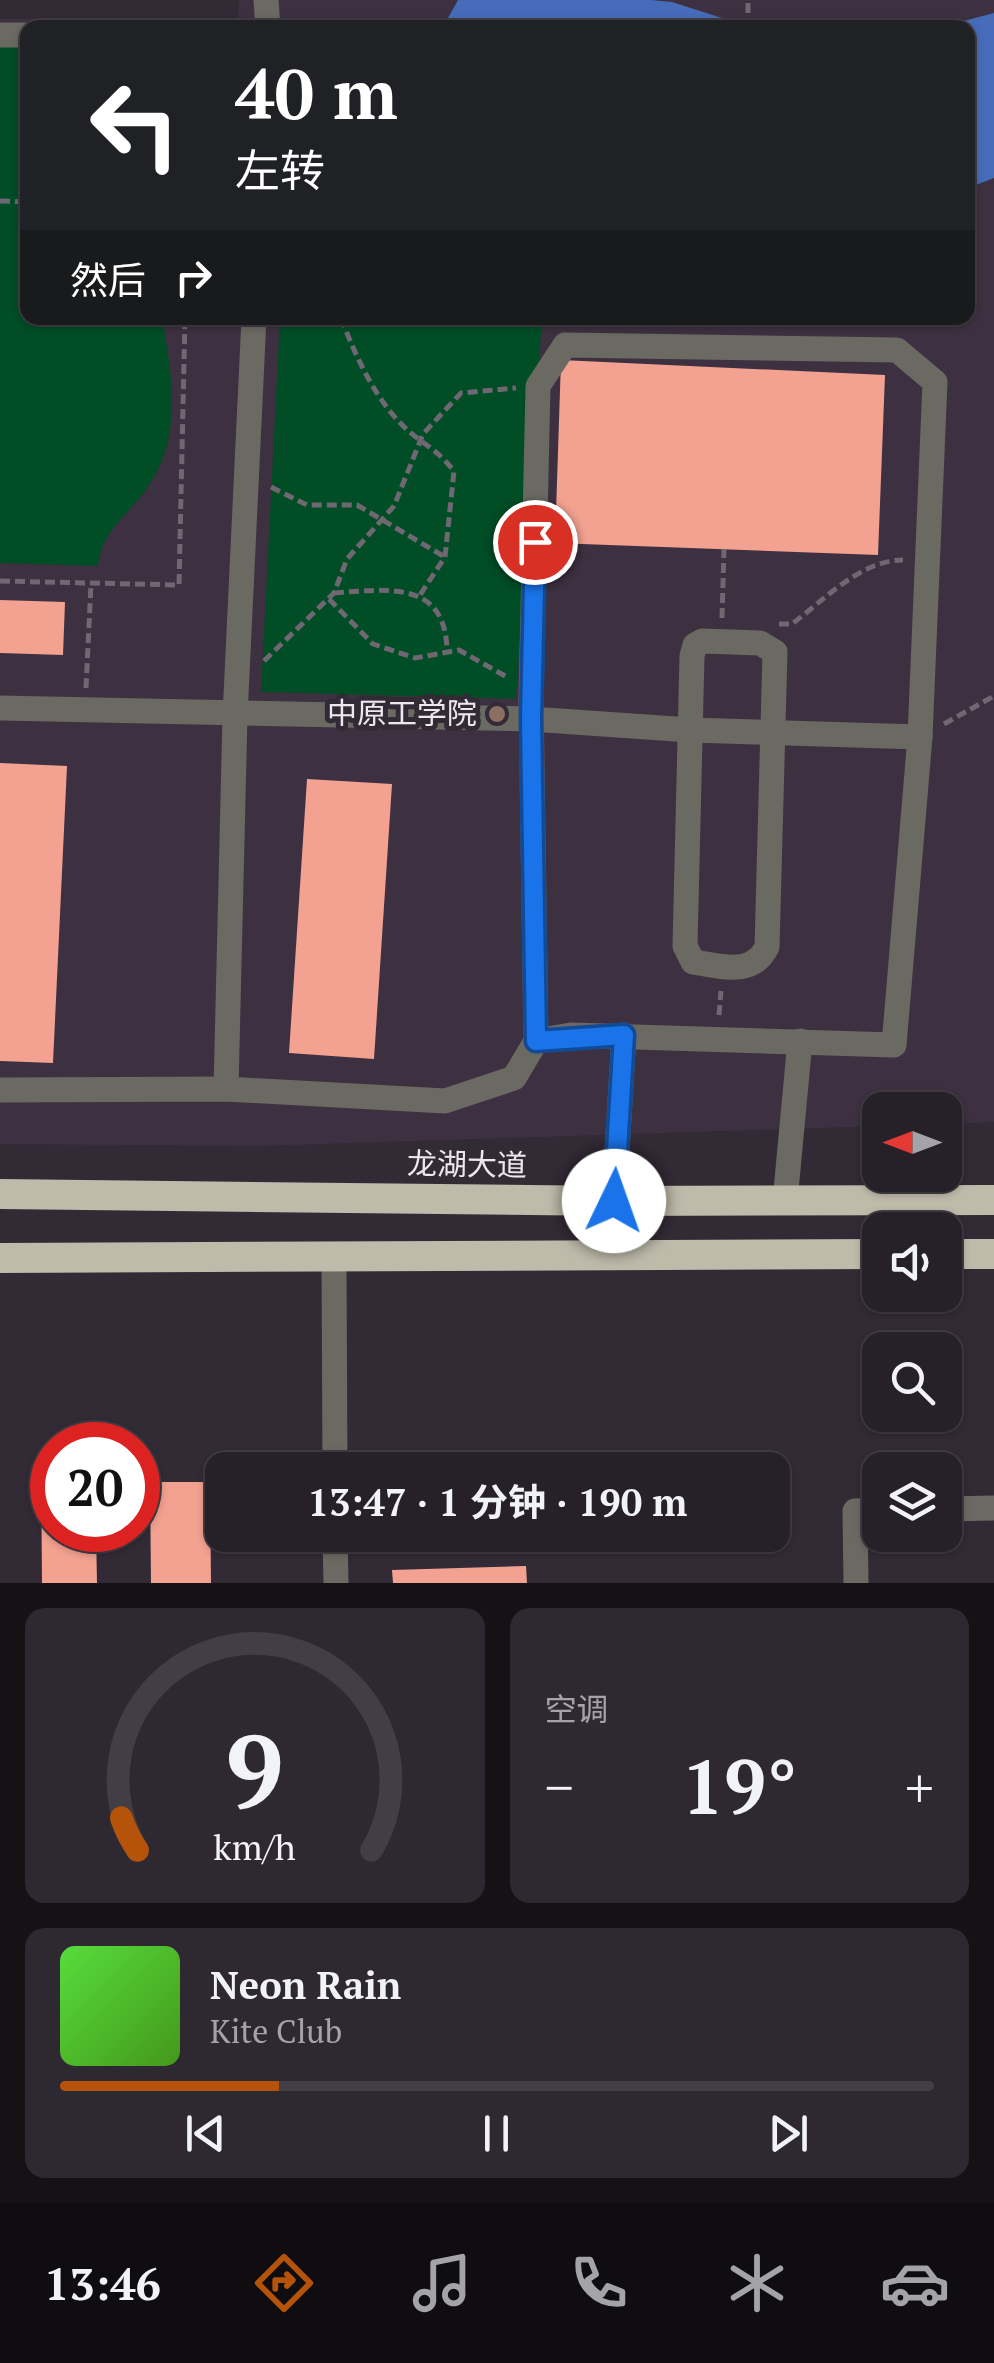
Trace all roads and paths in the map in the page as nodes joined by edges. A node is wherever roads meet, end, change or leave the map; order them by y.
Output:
1 (185, 325) edge
2 (254, 325) edge
3 (343, 325) edge
4 (538, 386) junction
5 (420, 440) junction
6 (246, 474) junction
7 (380, 521) junction
8 (724, 549) dead end
9 (446, 557) junction
10 (0, 581) edge
11 (91, 583) junction
12 (331, 596) junction
13 (418, 598) junction
14 (722, 641) junction
15 (447, 653) junction
16 (236, 687) junction
17 (994, 696) edge
18 (0, 708) edge
19 (531, 708) junction
20 (85, 711) junction
21 (235, 716) junction
22 (690, 730) junction
23 (771, 733) junction
24 (920, 737) junction
25 (722, 966) junction
26 (624, 1035) junction
27 (717, 1038) junction
28 (536, 1041) junction
29 (800, 1041) junction
30 (226, 1089) junction
31 (0, 1090) edge
32 (0, 1194) edge
33 (994, 1200) edge
34 (614, 1201) junction
35 (785, 1201) junction
36 (862, 1254) edge
37 (962, 1254) edge
38 (994, 1254) edge
39 (334, 1256) junction
40 (0, 1258) edge
41 (335, 1452) edge
42 (994, 1508) edge
43 (962, 1509) edge
44 (862, 1511) edge
45 (336, 1552) edge
46 (336, 1583) edge
47 (856, 1583) edge

1 - 11 path
2 - 6 street
3 - 5 path
4 - 5 path
4 - 19 street
4 - 24 street
5 - 7 path
5 - 9 path
6 - 7 path
6 - 16 street
7 - 9 path
7 - 12 path
8 - 14 path
9 - 13 path
10 - 11 path
11 - 20 path
12 - 13 path
12 - 15 path
12 - 16 path
13 - 15 path
14 - 22 street
14 - 23 street
15 - 19 path
16 - 21 street
17 - 24 path
18 - 20 street
19 - 21 street
19 - 22 street
19 - 28 street
20 - 21 street
21 - 30 street
22 - 23 street
22 - 25 street
23 - 24 street
23 - 25 street
24 - 29 street
25 - 27 path
26 - 27 street
26 - 28 street
26 - 34 street
27 - 29 street
28 - 30 street
29 - 35 street
30 - 31 street
32 - 34 highway, 龙湖大道
33 - 35 highway, 龙湖大道
34 - 35 highway, 龙湖大道
36 - 39 highway
37 - 38 highway
39 - 40 highway
39 - 41 street
42 - 43 street
44 - 47 street
45 - 46 street

